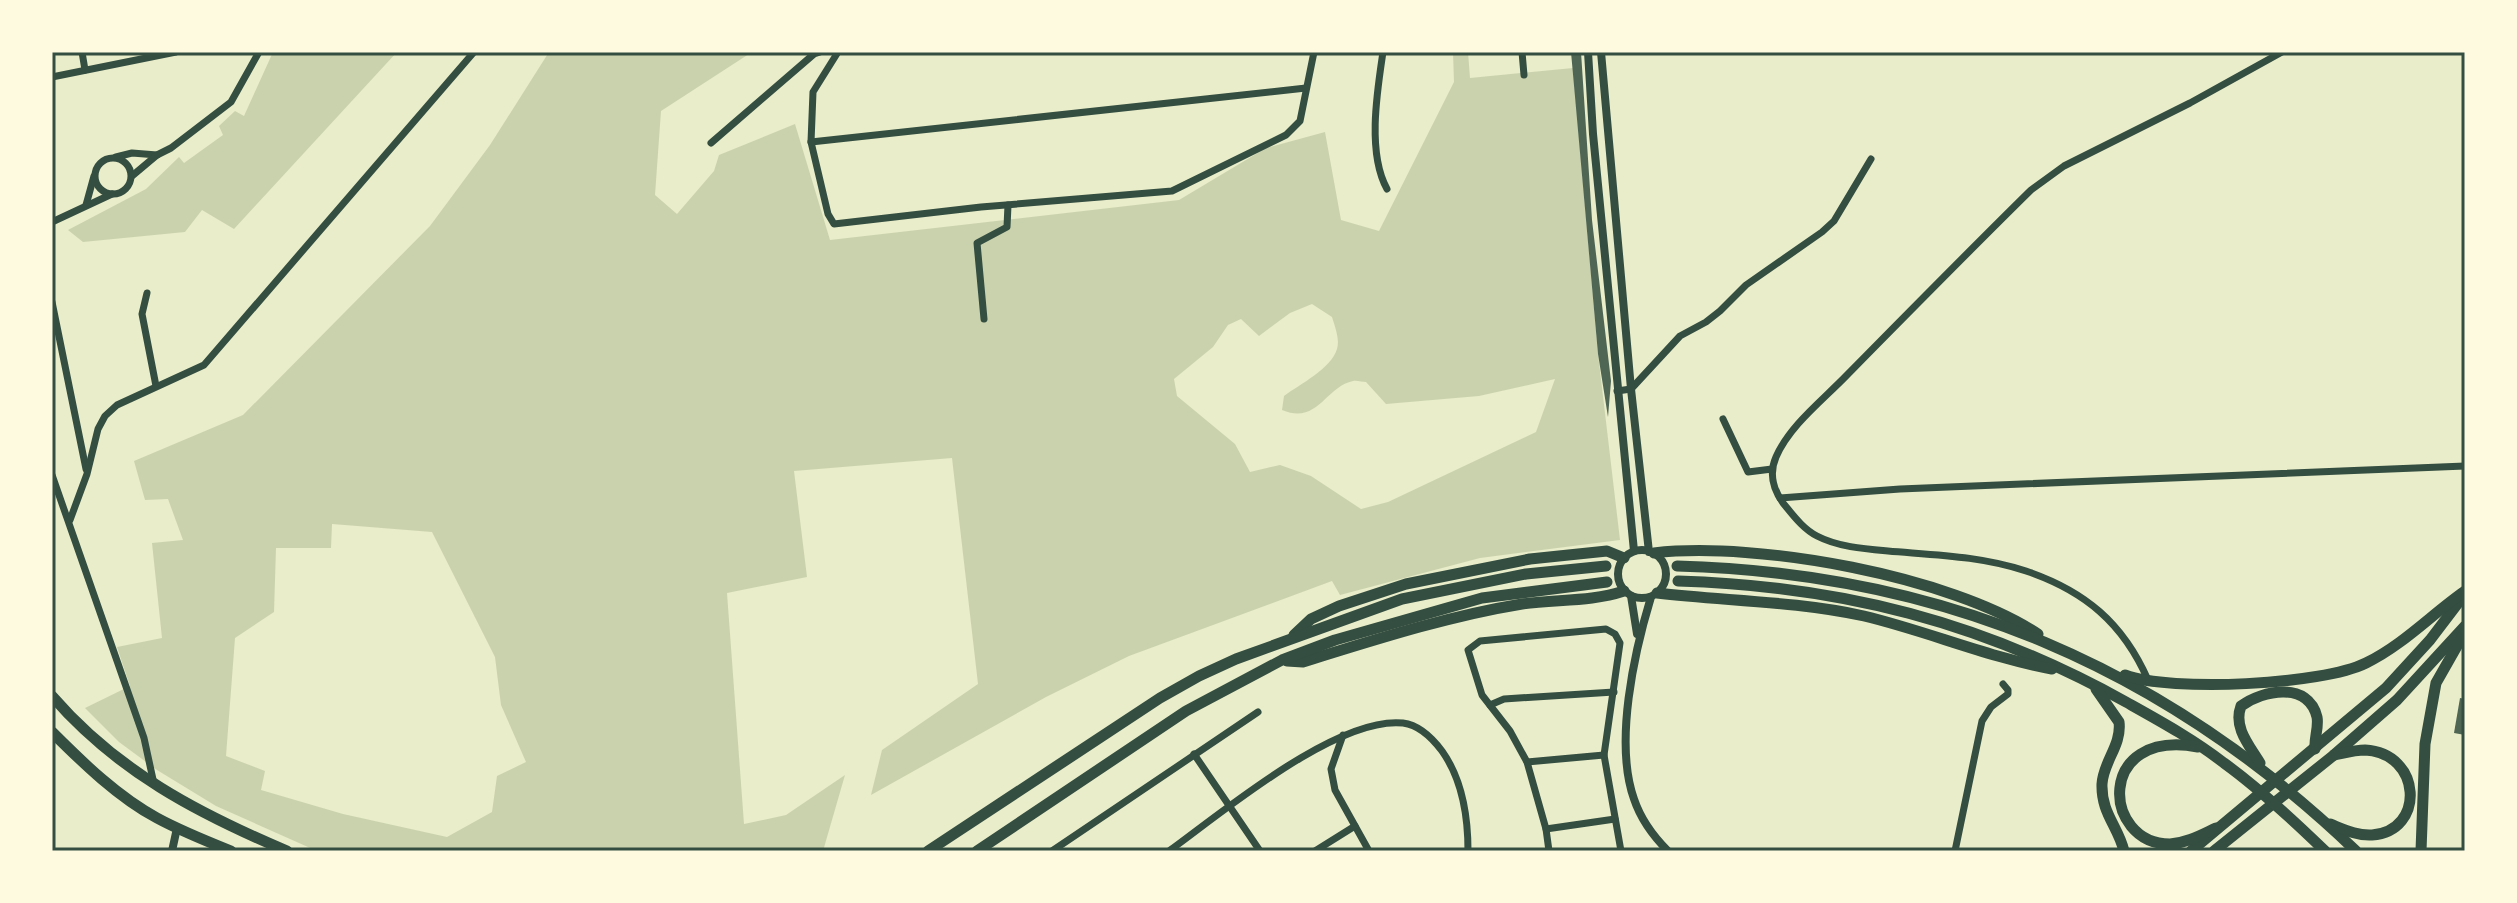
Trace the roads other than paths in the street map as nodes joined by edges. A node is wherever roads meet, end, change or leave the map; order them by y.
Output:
1 (82, 52) edge
2 (176, 52) edge
3 (259, 52) edge
4 (474, 52) edge
5 (820, 52) edge
6 (838, 52) edge
7 (1314, 52) edge
8 (1383, 52) edge
9 (1522, 52) edge
10 (1588, 52) edge
11 (1601, 52) edge
12 (2282, 52) edge
13 (156, 54) edge
14 (85, 70) junction
15 (1524, 75) dead end
16 (52, 77) edge
17 (1306, 88) junction
18 (811, 142) junction
19 (711, 143) dead end
20 (157, 155) junction
21 (114, 157) junction
22 (1871, 159) dead end
23 (95, 175) junction
24 (132, 176) junction
25 (1387, 189) dead end
26 (112, 194) junction
27 (86, 205) junction
28 (1008, 205) junction
29 (52, 222) edge
30 (147, 293) dead end
31 (52, 302) edge
32 (984, 319) dead end
33 (156, 386) junction
34 (1631, 389) junction
35 (1617, 391) junction
36 (1723, 419) dead end
37 (2465, 466) edge
38 (1772, 469) junction
39 (87, 474) junction
40 (52, 475) edge
41 (1780, 498) junction
42 (70, 520) junction
43 (1652, 552) junction
44 (1629, 554) junction
45 (1606, 566) dead end
46 (1677, 566) dead end
47 (1678, 581) dead end
48 (1607, 582) dead end
49 (2465, 593) edge
50 (1628, 594) junction
51 (1654, 595) junction
52 (2465, 626) edge
53 (2465, 632) edge
54 (1291, 639) junction
55 (1638, 639) junction
56 (2056, 645) junction
57 (1282, 660) junction
58 (2096, 664) junction
59 (2071, 673) junction
60 (2148, 680) junction
61 (2090, 682) junction
62 (2003, 684) dead end
63 (1630, 685) junction
64 (1615, 688) junction
65 (52, 696) edge
66 (1490, 705) junction
67 (1258, 712) dead end
68 (52, 732) edge
69 (1343, 735) junction
70 (2204, 748) junction
71 (2315, 749) junction
72 (1194, 754) junction
73 (1604, 755) junction
74 (2334, 755) junction
75 (1527, 762) junction
76 (2264, 770) junction
77 (155, 786) junction
78 (1231, 806) junction
79 (1615, 819) junction
80 (2319, 819) junction
81 (2220, 825) junction
82 (1355, 826) junction
83 (177, 828) junction
84 (1546, 829) junction
85 (172, 851) edge
86 (231, 851) edge
87 (287, 851) edge
88 (928, 851) edge
89 (977, 851) edge
90 (1052, 851) edge
91 (1169, 851) edge
92 (1260, 851) edge
93 (1315, 851) edge
94 (1369, 851) edge
95 (1468, 851) edge
96 (1549, 851) edge
97 (1621, 851) edge
98 (1668, 851) edge
99 (1955, 851) edge
100 (2124, 851) edge
101 (2191, 851) edge
102 (2214, 851) edge
103 (2325, 851) edge
104 (2356, 851) edge
105 (2421, 851) edge

1 - 14 street
2 - 13 street
3 - 20 street
4 - 33 street
5 - 19 street
6 - 18 street
7 - 17 street
8 - 25 street
9 - 15 street
10 - 35 street
11 - 34 street
12 - 38 street
13 - 14 street
14 - 16 street
17 - 18 street
17 - 28 street
18 - 28 street
20 - 21 street
20 - 24 street
21 - 23 street
21 - 24 street
22 - 34 street
23 - 26 street
23 - 27 street
24 - 26 street
26 - 27 street
27 - 29 street
28 - 32 street
30 - 33 street
31 - 39 street
33 - 39 street
34 - 35 street
34 - 43 street
35 - 44 street
36 - 38 street
37 - 41 street
38 - 41 street
39 - 42 street
40 - 42 street
41 - 60 street
42 - 77 street
43 - 44 street
43 - 51 street
43 - 56 main road
44 - 50 street
44 - 54 main road
45 - 54 main road
46 - 56 main road
47 - 59 main road
48 - 57 main road
49 - 60 main road
49 - 71 main road
50 - 51 street
50 - 55 street
50 - 57 main road
51 - 55 street
51 - 59 main road
52 - 74 main road
53 - 105 main road
54 - 88 main road
55 - 63 street
56 - 58 main road
57 - 89 main road
58 - 60 main road
58 - 76 main road
59 - 61 main road
61 - 70 main road
61 - 100 main road
62 - 99 street
63 - 64 street
63 - 98 street
64 - 66 street
64 - 66 street
64 - 73 street
65 - 77 main road
66 - 75 street
67 - 72 street
68 - 83 main road
69 - 78 street
69 - 82 street
69 - 95 street
70 - 81 main road
70 - 103 main road
71 - 76 main road
71 - 81 main road
72 - 78 street
72 - 90 street
73 - 75 street
73 - 79 street
74 - 80 main road
74 - 102 main road
75 - 84 street
76 - 80 main road
77 - 87 main road
78 - 91 street
78 - 92 street
79 - 84 street
79 - 97 street
80 - 104 main road
81 - 101 main road
82 - 93 street
82 - 94 street
83 - 85 street
83 - 86 main road
84 - 96 street

